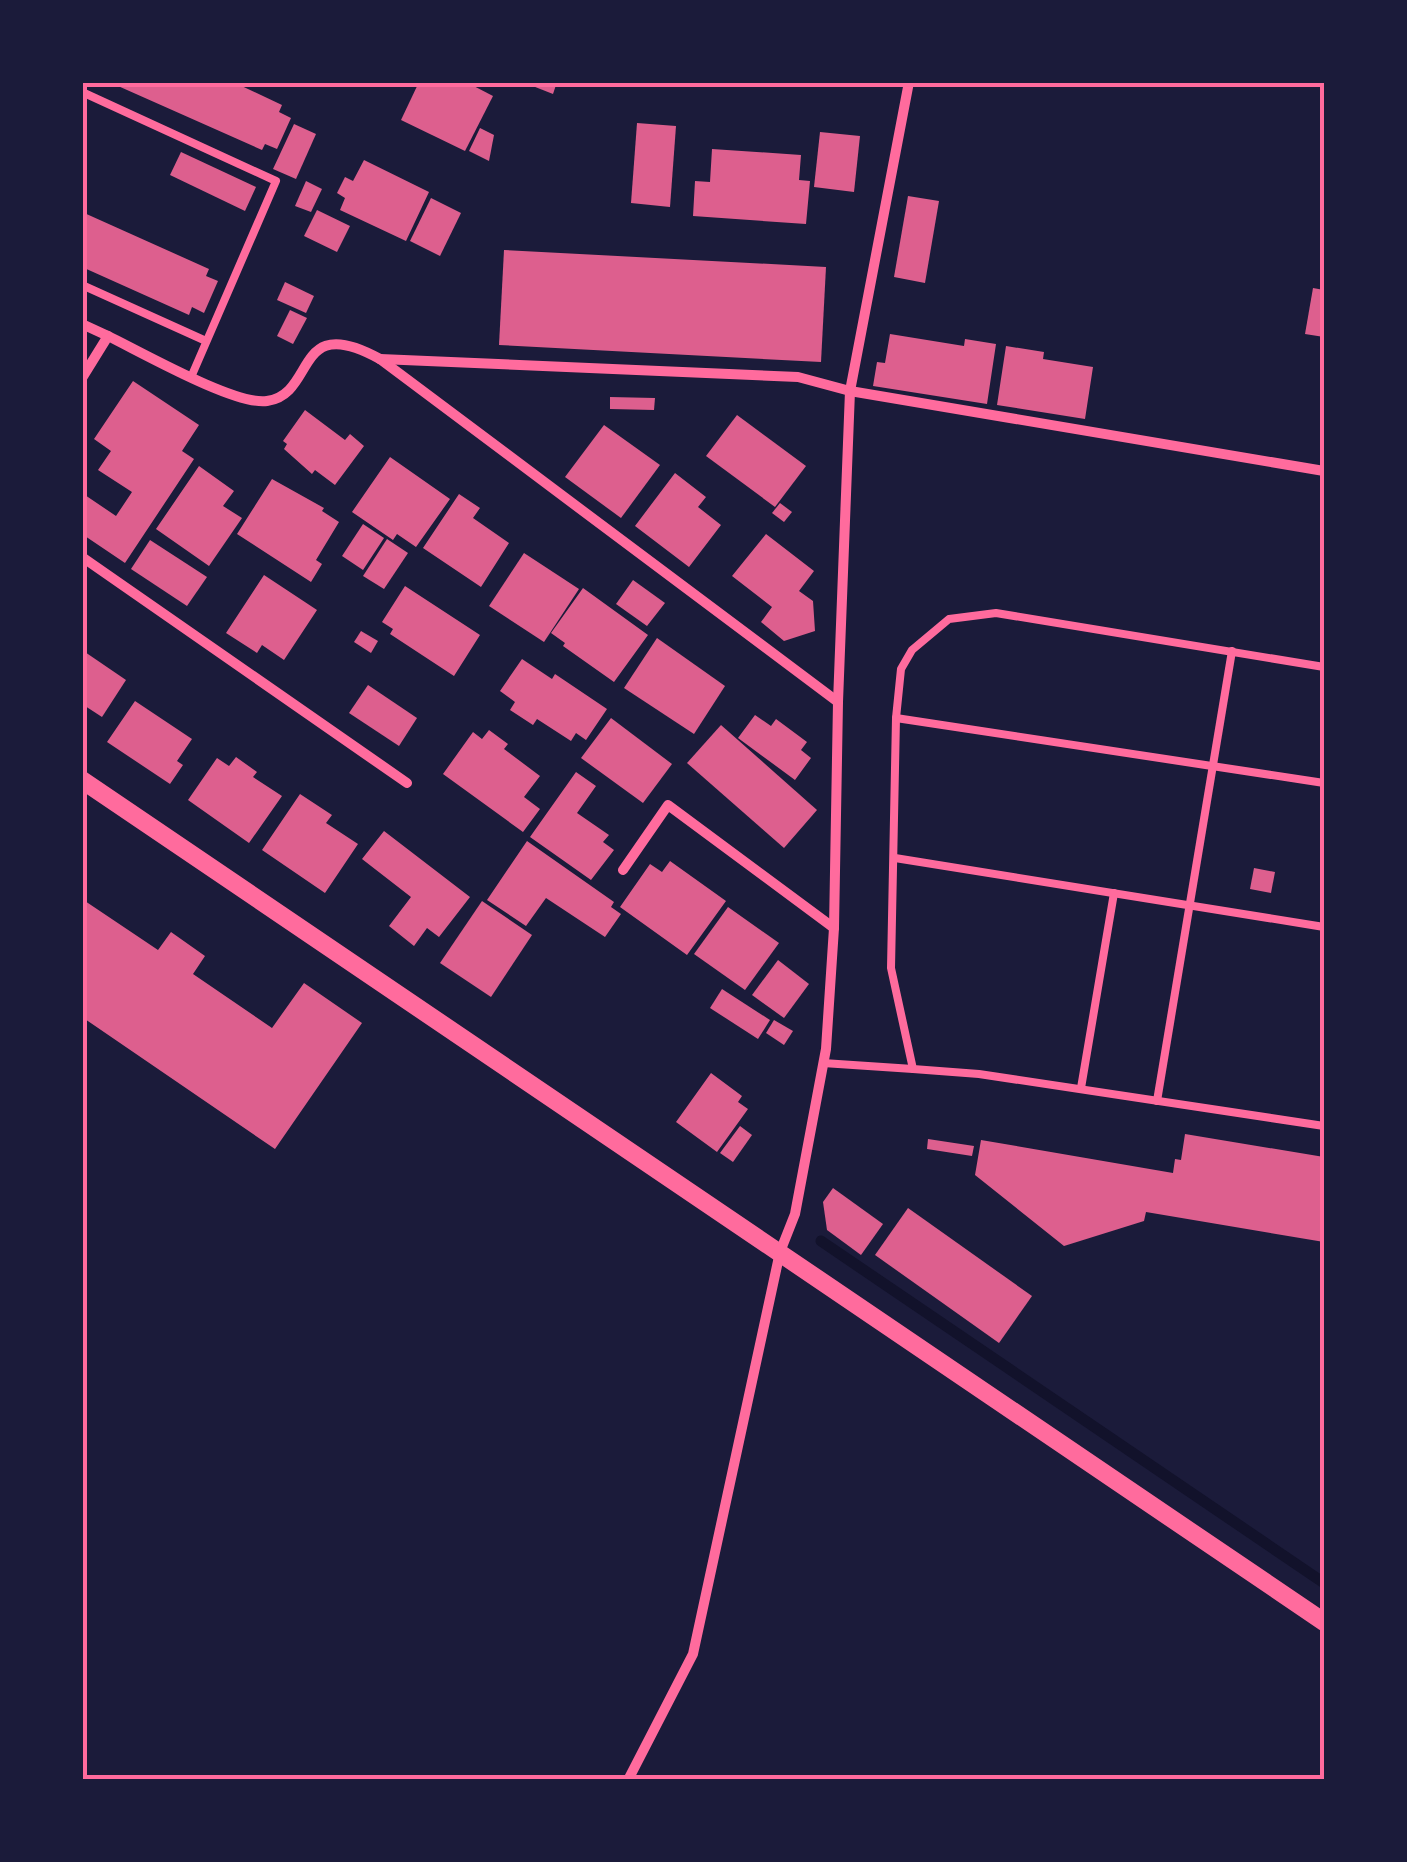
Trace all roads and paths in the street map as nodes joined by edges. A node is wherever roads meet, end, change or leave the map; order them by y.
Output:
1 (909, 82) edge
2 (82, 92) edge
3 (82, 284) edge
4 (82, 324) edge
5 (108, 336) junction
6 (206, 341) junction
7 (380, 358) junction
8 (192, 376) junction
9 (82, 378) edge
10 (850, 390) junction
11 (1324, 471) edge
12 (82, 558) edge
13 (1232, 652) junction
14 (1324, 667) edge
15 (838, 702) junction
16 (896, 718) junction
17 (1212, 764) junction
18 (82, 780) edge
19 (407, 783) dead end
20 (1324, 783) edge
21 (895, 858) junction
22 (623, 870) dead end
23 (1114, 893) junction
24 (1189, 906) junction
25 (1324, 927) edge
26 (834, 928) junction
27 (823, 1062) junction
28 (912, 1070) junction
29 (1081, 1088) junction
30 (1157, 1101) junction
31 (1324, 1126) edge
32 (780, 1252) junction
33 (1324, 1622) edge
34 (628, 1780) edge

1 - 10 street
2 - 6 lane
3 - 6 lane
4 - 5 street
5 - 8 street
5 - 9 street
6 - 8 lane
7 - 8 street
7 - 10 street
7 - 15 street
10 - 11 street
10 - 15 street
12 - 19 street
13 - 14 lane
13 - 16 lane
13 - 17 lane
15 - 26 street
16 - 17 lane
16 - 21 lane
17 - 20 lane
17 - 24 lane
18 - 32 street
21 - 23 lane
21 - 28 lane
22 - 26 street
23 - 24 lane
23 - 29 lane
24 - 25 lane
24 - 30 lane
26 - 27 street
27 - 28 lane
27 - 32 street
28 - 29 lane
29 - 30 lane
30 - 31 lane
32 - 33 street
32 - 34 street

